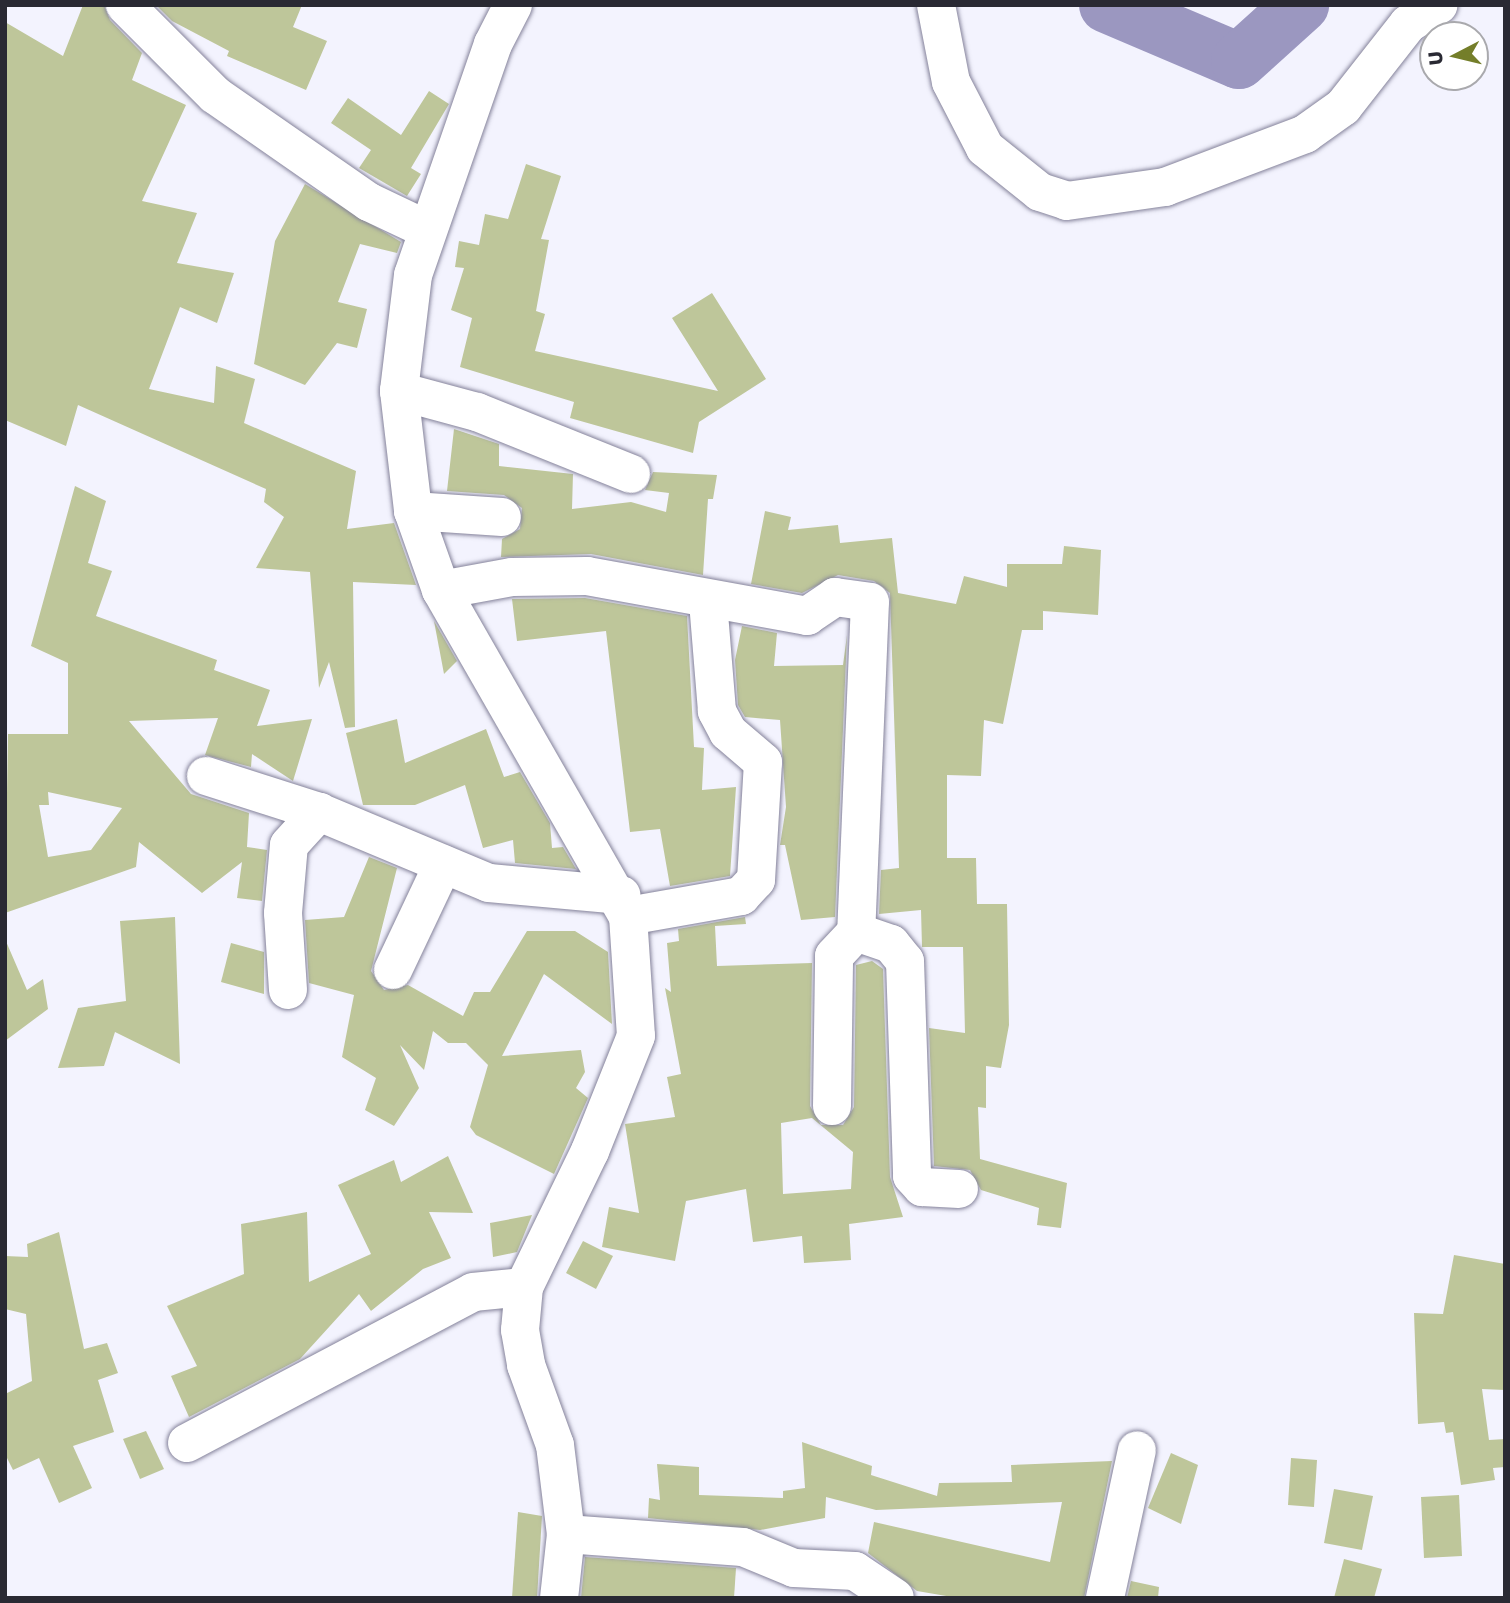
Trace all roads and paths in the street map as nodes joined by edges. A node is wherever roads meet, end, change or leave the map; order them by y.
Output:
1 (125, 5) edge
2 (513, 5) edge
3 (936, 5) edge
4 (1438, 5) edge
5 (428, 230) junction
6 (399, 391) junction
7 (631, 474) dead end
8 (414, 511) junction
9 (502, 517) dead end
10 (441, 590) junction
11 (708, 602) junction
12 (206, 776) dead end
13 (319, 811) junction
14 (443, 864) junction
15 (625, 906) junction
16 (856, 932) junction
17 (393, 970) dead end
18 (288, 990) dead end
19 (832, 1106) dead end
20 (959, 1189) dead end
21 (524, 1287) junction
22 (187, 1443) dead end
23 (1137, 1450) dead end
24 (566, 1534) junction
25 (820, 1584) edge
26 (559, 1598) edge
27 (895, 1598) edge
28 (1105, 1598) edge

1 - 5 street
2 - 5 street
3 - 4 street
5 - 6 street
6 - 7 street
6 - 8 street
8 - 9 street
8 - 10 street
10 - 11 street
10 - 15 street
11 - 15 street
11 - 16 street
12 - 13 street
13 - 14 street
13 - 18 street
14 - 15 street
14 - 17 street
15 - 21 street
16 - 19 street
16 - 20 street
21 - 22 street
21 - 24 street
23 - 28 street
24 - 25 street
24 - 26 street
25 - 27 street

